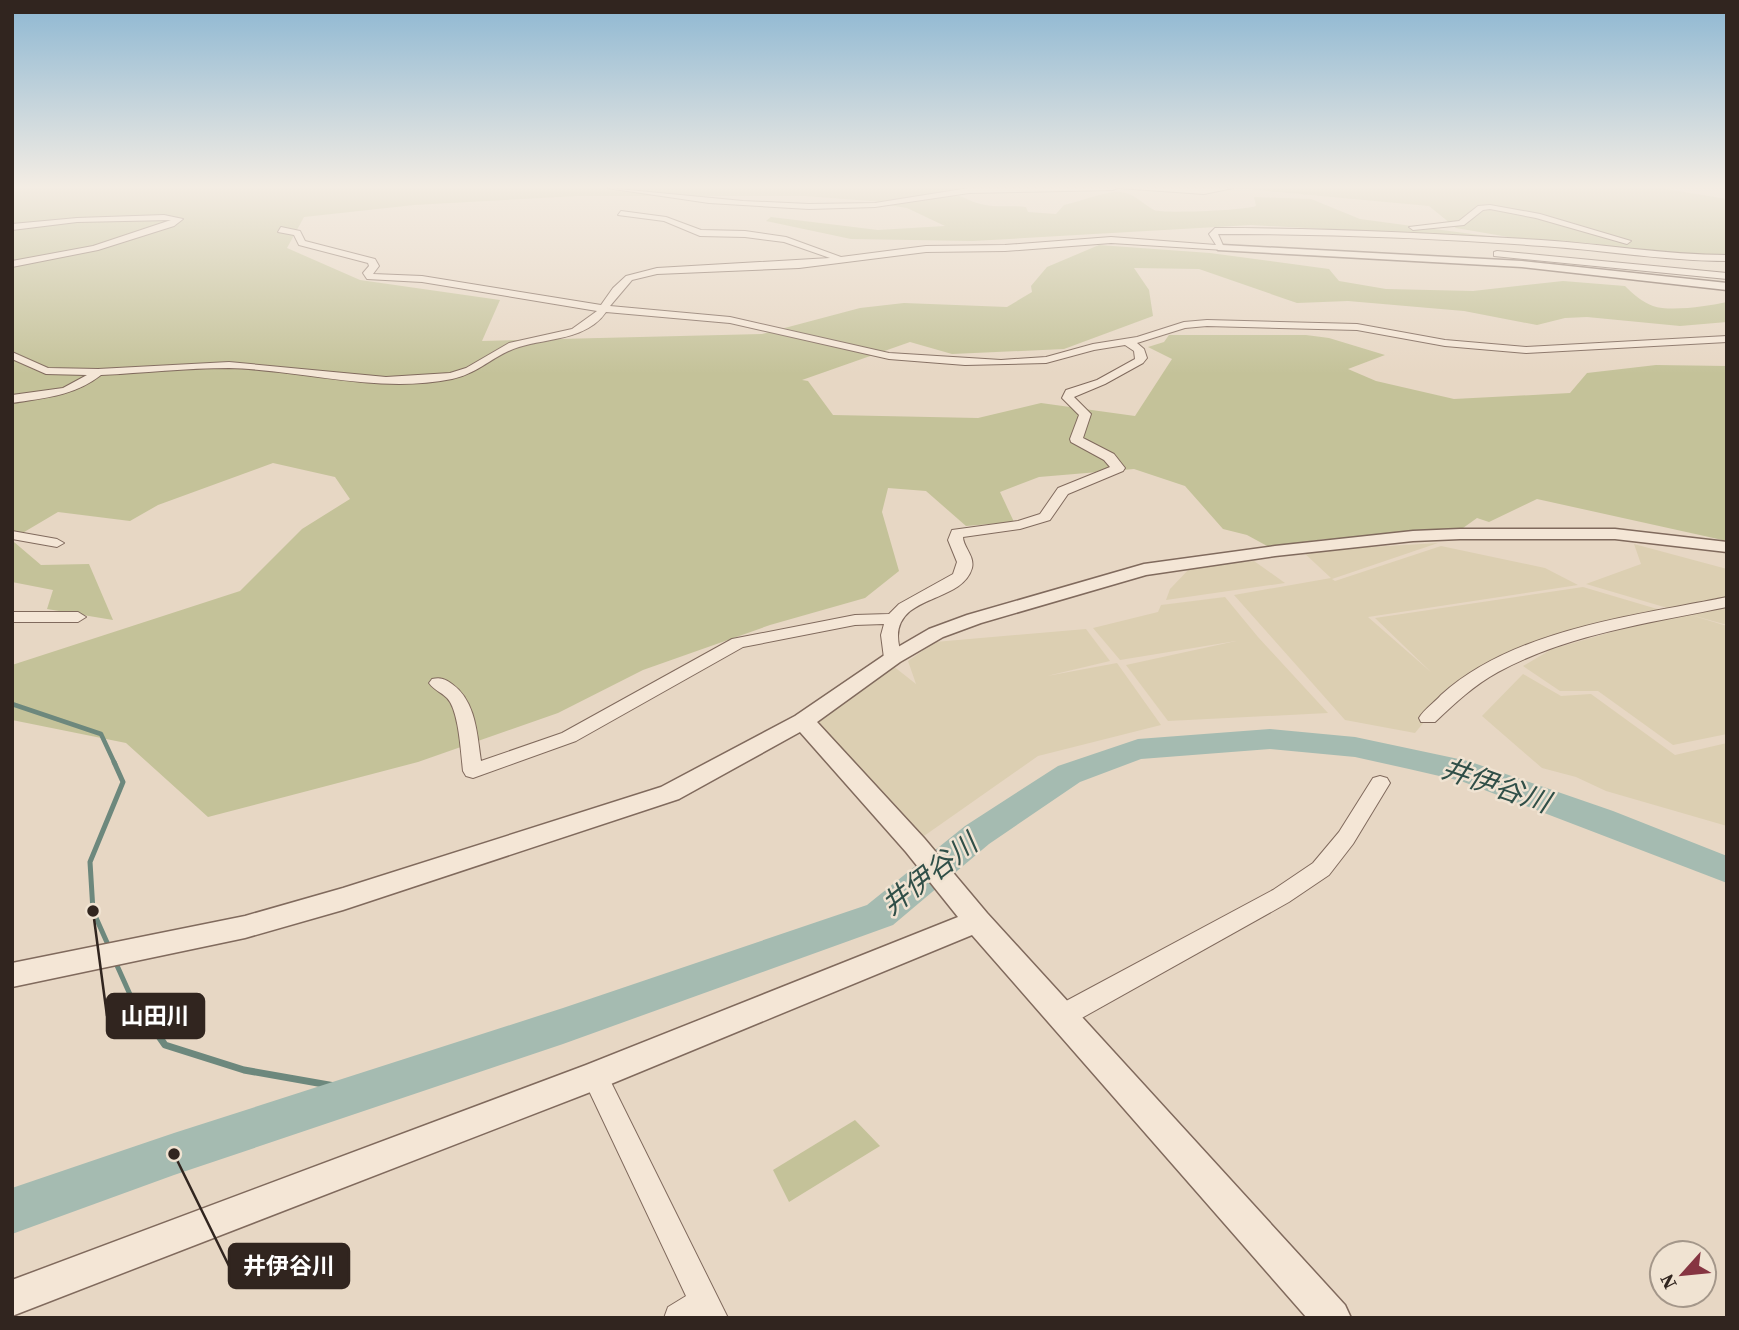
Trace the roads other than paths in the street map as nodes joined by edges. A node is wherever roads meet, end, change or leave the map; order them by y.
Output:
1 (84, 250) edge
2 (325, 250) edge
3 (813, 250) edge
4 (919, 250) edge
5 (1347, 250) edge
6 (1419, 250) edge
7 (1519, 250) edge
8 (1631, 250) edge
9 (1643, 251) joint
10 (1687, 258) junction
11 (1727, 258) edge
12 (1527, 260) junction
13 (843, 261) junction
14 (12, 264) edge
15 (1703, 275) junction
16 (1727, 276) edge
17 (1727, 287) edge
18 (604, 309) junction
19 (1727, 339) edge
20 (1126, 342) junction
21 (12, 355) edge
22 (98, 372) junction
23 (12, 399) edge
24 (12, 535) edge
25 (57, 543) dead end
26 (1727, 547) edge
27 (1727, 602) edge
28 (12, 617) edge
29 (78, 617) dead end
30 (892, 619) junction
31 (892, 658) junction
32 (438, 682) dead end
33 (1428, 718) dead end
34 (803, 721) junction
35 (1380, 783) dead end
36 (972, 915) junction
37 (12, 975) edge
38 (1062, 1016) junction
39 (595, 1076) junction
40 (12, 1298) edge
41 (709, 1310) edge
42 (679, 1318) edge
43 (1332, 1318) edge

1 - 14 street
2 - 18 street
3 - 13 street
4 - 13 street
5 - 12 street
6 - 12 street
7 - 12 street
8 - 9 street
9 - 10 street
10 - 11 street
10 - 15 street
12 - 15 street
12 - 17 street
13 - 18 street
15 - 16 street
18 - 20 street
18 - 22 street
19 - 20 street
20 - 30 street
21 - 22 street
22 - 23 street
24 - 25 street
26 - 31 street
27 - 33 street
28 - 29 street
30 - 31 street
30 - 32 street
31 - 34 street
34 - 36 street
34 - 37 street
35 - 38 street
36 - 38 street
36 - 39 street
38 - 43 street
39 - 40 street
39 - 41 street
41 - 42 street

